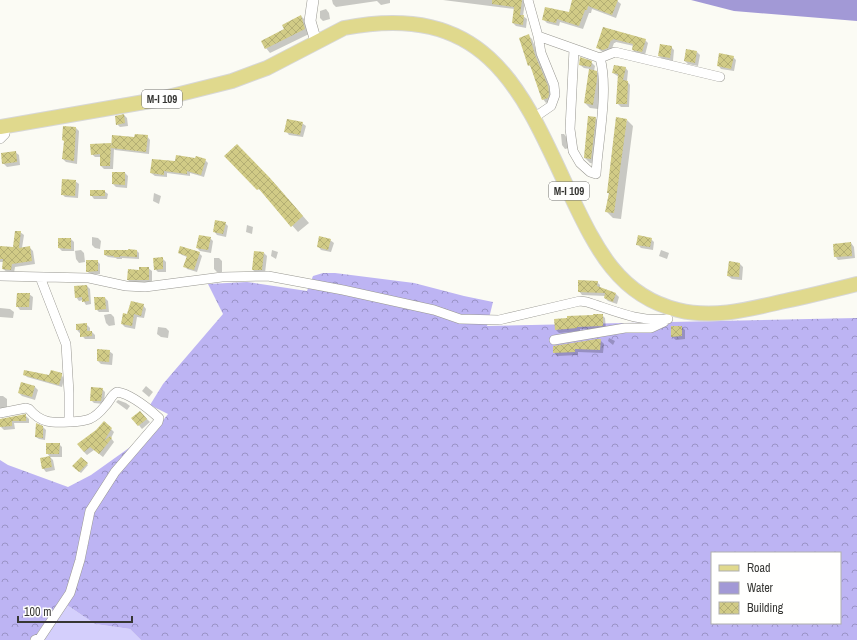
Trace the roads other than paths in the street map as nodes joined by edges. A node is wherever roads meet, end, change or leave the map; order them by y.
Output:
1 (313, 0) edge
2 (528, 0) edge
3 (538, 36) junction
4 (316, 42) junction
5 (574, 49) junction
6 (600, 58) junction
7 (720, 77) dead end
8 (535, 117) junction
9 (3, 126) edge
10 (0, 139) edge
11 (0, 276) edge
12 (40, 277) junction
13 (857, 284) edge
14 (672, 315) junction
15 (554, 340) dead end
16 (0, 413) edge
17 (69, 422) junction
18 (35, 640) edge

1 - 4 street
2 - 3 street
3 - 5 street
3 - 8 street
4 - 8 main road, M-I 109
4 - 9 main road, M-I 109
5 - 6 street
5 - 6 street
6 - 7 street
8 - 14 main road, M-I 109
9 - 10 street
11 - 12 street
12 - 14 street
12 - 17 street
13 - 14 main road, M-I 109
14 - 15 street
16 - 17 street
17 - 18 street

